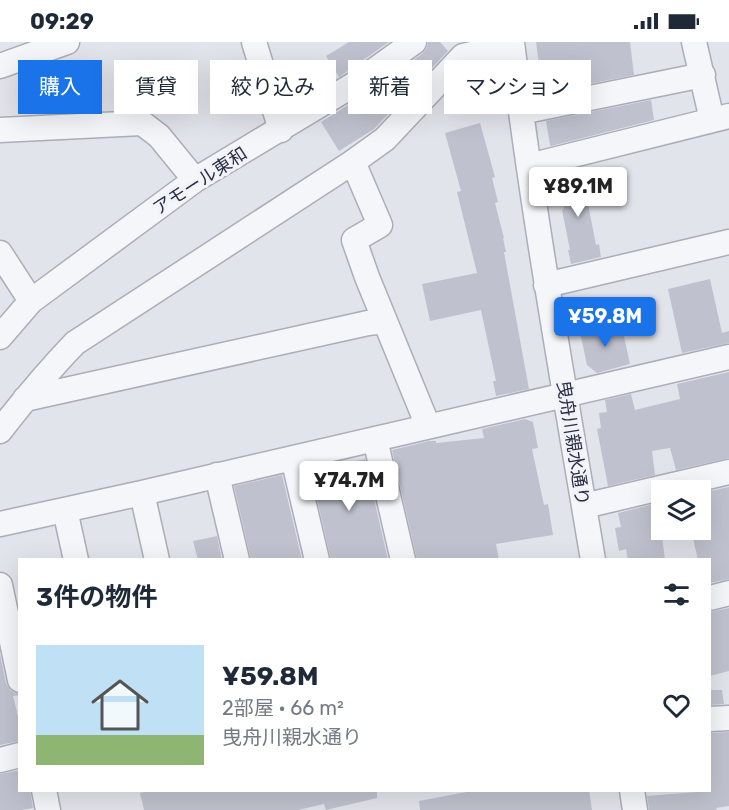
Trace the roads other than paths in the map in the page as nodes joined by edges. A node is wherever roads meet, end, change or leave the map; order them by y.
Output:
1 (67, 42) edge
2 (254, 42) edge
3 (414, 42) edge
4 (701, 44) edge
5 (512, 45) edge
6 (514, 60) edge
7 (0, 66) edge
8 (703, 75) junction
9 (591, 98) edge
10 (521, 114) edge
11 (0, 116) edge
12 (721, 118) edge
13 (0, 130) edge
14 (281, 130) junction
15 (353, 162) junction
16 (529, 166) junction
17 (195, 180) junction
18 (729, 242) edge
19 (0, 253) edge
20 (546, 285) junction
21 (31, 301) junction
22 (384, 321) junction
23 (0, 338) edge
24 (729, 357) edge
25 (565, 394) junction
26 (25, 399) junction
27 (428, 426) junction
28 (0, 431) edge
29 (375, 439) junction
30 (293, 458) junction
31 (729, 472) edge
32 (217, 475) junction
33 (142, 493) junction
34 (584, 506) junction
35 (65, 510) junction
36 (0, 524) edge
37 (76, 558) edge
38 (157, 558) edge
39 (237, 558) edge
40 (317, 558) edge
41 (403, 558) edge
42 (593, 558) edge
43 (0, 585) edge
44 (729, 593) edge
45 (711, 598) edge
46 (18, 670) edge
47 (729, 718) edge
48 (711, 719) edge
49 (18, 756) edge
50 (0, 760) edge
51 (44, 792) edge
52 (632, 792) edge
53 (48, 810) edge
54 (636, 810) edge

1 - 7 street
2 - 14 street
3 - 14 street, アモール東和
4 - 8 street
5 - 6 street, 曳舟川親水通り
5 - 15 street
8 - 9 street
8 - 12 street
10 - 16 street, 曳舟川親水通り
11 - 13 street
12 - 16 street
13 - 17 street
14 - 17 street, アモール東和
15 - 22 street
15 - 26 street
16 - 20 street, 曳舟川親水通り
17 - 21 street, アモール東和
18 - 20 street
19 - 21 street
20 - 25 street, 曳舟川親水通り
21 - 23 street, アモール東和
22 - 26 street
22 - 27 street
24 - 25 street
25 - 27 street
25 - 34 street, 曳舟川親水通り
26 - 28 street
27 - 29 street
29 - 30 street
29 - 41 street
30 - 32 street
30 - 40 street
31 - 34 street
32 - 33 street
32 - 39 street
33 - 35 street
33 - 38 street
34 - 42 street, 曳舟川親水通り
35 - 36 street
35 - 37 street
43 - 46 street
44 - 45 street
47 - 48 street
49 - 50 street
51 - 53 street
52 - 54 street

